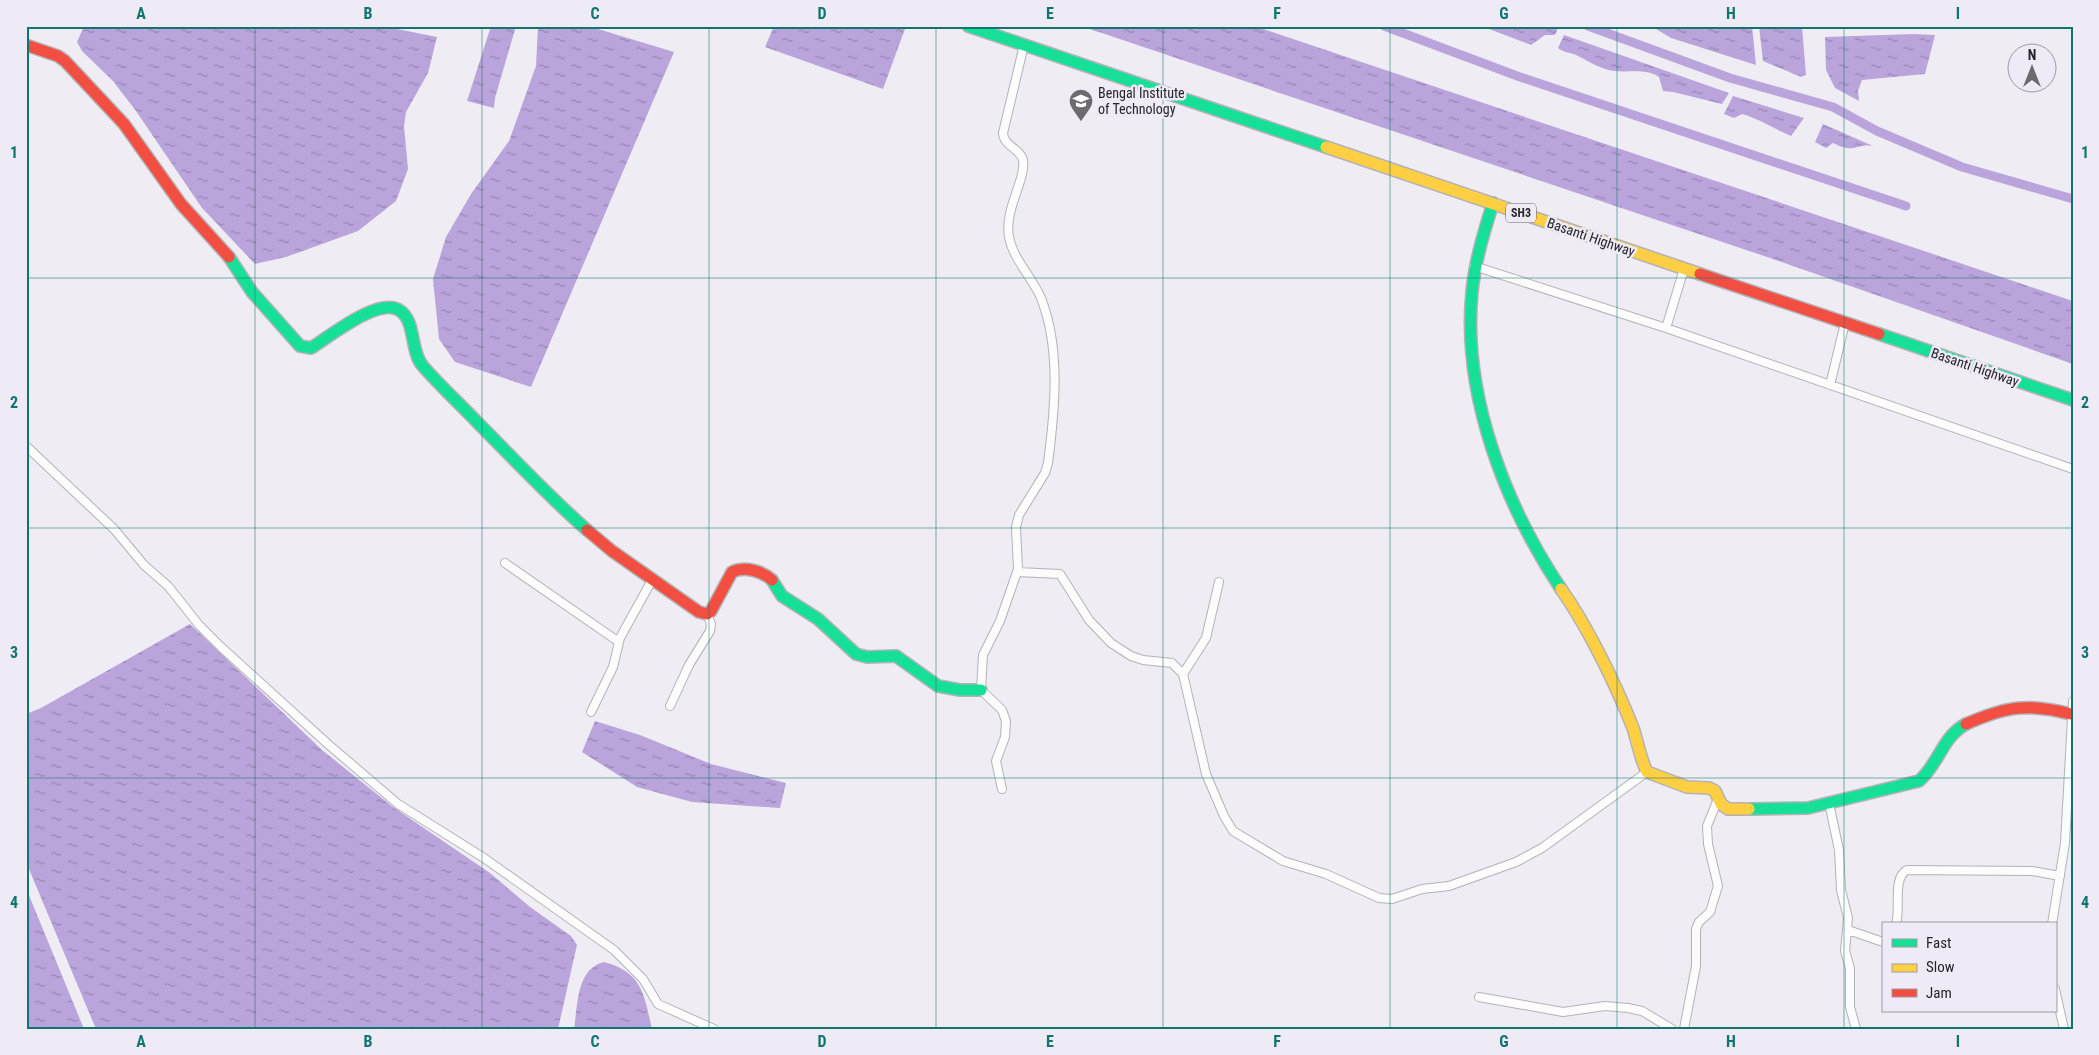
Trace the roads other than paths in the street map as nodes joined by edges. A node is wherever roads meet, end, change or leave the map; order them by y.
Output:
1 (968, 26) edge
2 (26, 45) edge
3 (1024, 45) junction
4 (1493, 203) junction
5 (1474, 266) junction
6 (1684, 269) junction
7 (1846, 323) junction
8 (1666, 328) junction
9 (1830, 385) junction
10 (2073, 400) edge
11 (26, 446) edge
12 (2073, 470) edge
13 (505, 563) dead end
14 (1017, 572) junction
15 (652, 580) junction
16 (1220, 582) dead end
17 (707, 614) junction
18 (620, 642) junction
19 (1183, 674) junction
20 (981, 690) junction
21 (2073, 701) edge
22 (670, 706) dead end
23 (591, 712) dead end
24 (2071, 714) junction
25 (1647, 772) junction
26 (2070, 776) edge
27 (1002, 789) dead end
28 (1718, 799) junction
29 (1829, 803) junction
30 (2060, 876) junction
31 (1896, 922) edge
32 (2052, 922) edge
33 (1848, 930) junction
34 (1882, 942) edge
35 (2056, 993) edge
36 (1478, 997) dead end
37 (1671, 1028) edge
38 (714, 1029) edge
39 (1684, 1029) edge
40 (1856, 1029) edge
41 (2064, 1029) edge

1 - 3 street, Basanti Highway / SH3
2 - 15 street
3 - 4 street, Basanti Highway / SH3
3 - 14 street
4 - 5 street
4 - 6 street, Basanti Highway / SH3
5 - 8 street
5 - 25 street
6 - 7 street, Basanti Highway / SH3
6 - 8 street
7 - 9 street
7 - 10 street, Basanti Highway / SH3
8 - 9 street
9 - 12 street
11 - 38 street
13 - 18 street
14 - 19 street
14 - 20 street
15 - 17 street
15 - 18 street
16 - 19 street
17 - 20 street
17 - 22 street
18 - 23 street
19 - 25 street
20 - 27 street
21 - 24 street
24 - 26 street
24 - 29 street
25 - 28 street
26 - 30 street
28 - 29 street
28 - 39 street
29 - 33 street
30 - 31 street
30 - 32 street
33 - 34 street
33 - 40 street
35 - 41 street
36 - 37 street

